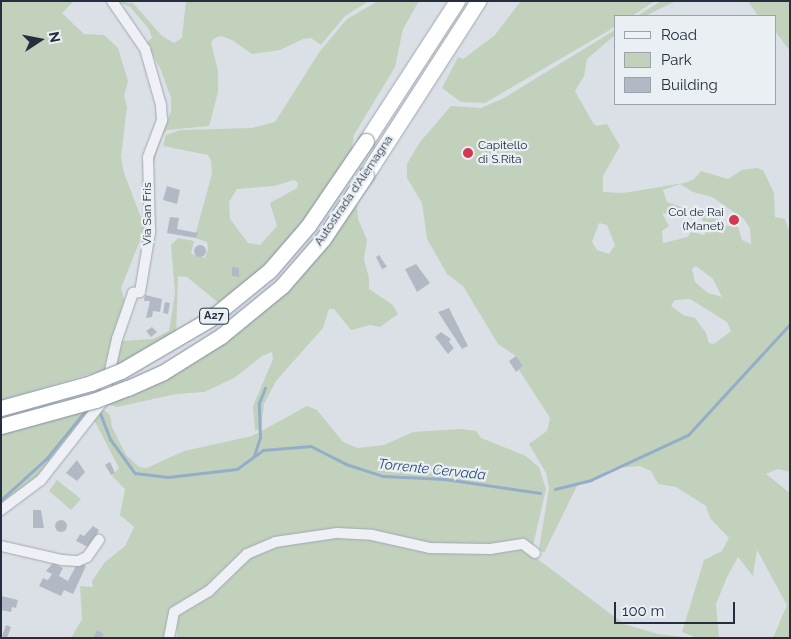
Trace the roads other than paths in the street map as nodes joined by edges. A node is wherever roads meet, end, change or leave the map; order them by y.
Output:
1 (112, 1) edge
2 (457, 1) edge
3 (478, 1) edge
4 (1, 408) edge
5 (1, 426) edge
6 (1, 510) edge
7 (99, 540) dead end
8 (1, 546) edge
9 (535, 553) dead end
10 (169, 638) edge

1 - 6 street, Via San Fris
2 - 4 highway, Autostrada d'Alemagna / A27, bridge
3 - 5 highway, Autostrada d'Alemagna / A27, bridge
7 - 8 street
9 - 10 street

